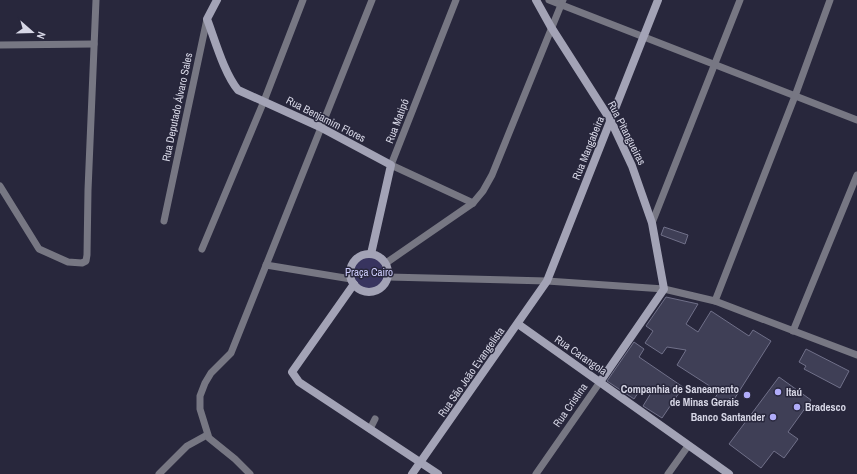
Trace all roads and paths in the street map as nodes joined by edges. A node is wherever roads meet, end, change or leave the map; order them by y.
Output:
1 (96, 0) edge
2 (217, 0) edge
3 (303, 0) edge
4 (372, 0) edge
5 (456, 0) edge
6 (536, 0) edge
7 (549, 0) edge
8 (658, 0) edge
9 (740, 0) edge
10 (830, 0) edge
11 (562, 3) edge
12 (207, 19) junction
13 (551, 27) junction
14 (643, 37) junction
15 (0, 44) edge
16 (94, 44) junction
17 (715, 65) junction
18 (795, 96) junction
19 (264, 101) junction
20 (857, 120) edge
21 (611, 121) junction
22 (320, 127) junction
23 (391, 166) junction
24 (857, 175) edge
25 (0, 186) edge
26 (473, 203) junction
27 (164, 221) dead end
28 (652, 223) junction
29 (202, 249) dead end
30 (371, 254) junction
31 (386, 263) junction
32 (266, 264) junction
33 (388, 277) junction
34 (546, 281) junction
35 (353, 282) junction
36 (664, 289) junction
37 (715, 301) junction
38 (518, 324) junction
39 (793, 331) junction
40 (857, 355) edge
41 (600, 382) junction
42 (375, 419) dead end
43 (370, 429) junction
44 (207, 435) junction
45 (688, 446) junction
46 (421, 462) junction
47 (159, 474) edge
48 (250, 474) edge
49 (412, 474) edge
50 (438, 474) edge
51 (536, 474) edge
52 (668, 474) edge
53 (729, 474) edge

1 - 16 street
2 - 12 street, Rua Deputado Álvaro Sales
3 - 19 street
4 - 22 street
5 - 23 street, Rua Matipó
6 - 13 street, Rua Pitangueiras
7 - 11 street
8 - 14 street, Rua Mangabeira
9 - 17 street
10 - 18 street
11 - 13 street
11 - 14 street
12 - 19 street, Rua Benjamim Flores
12 - 27 street, Rua Deputado Álvaro Sales
13 - 21 street, Rua Pitangueiras
13 - 26 street
14 - 17 street
14 - 21 street, Rua Mangabeira
15 - 16 street
16 - 25 street
17 - 18 street
17 - 28 street
18 - 20 street
18 - 37 street
19 - 22 street, Rua Benjamim Flores
19 - 29 street
21 - 28 street, Rua Pitangueiras
21 - 34 street, Rua Mangabeira
22 - 23 street, Rua Benjamim Flores
22 - 32 street
23 - 26 street, Rua Benjamim Flores
23 - 30 street, Rua Matipó
24 - 39 street
26 - 31 street
28 - 36 street, Rua Pitangueiras
30 - 31 street
30 - 35 street
31 - 33 street
32 - 35 street
32 - 44 street
33 - 34 street
33 - 35 street
34 - 36 street
34 - 38 street, Rua São João Evangelista
35 - 43 street
36 - 37 street
36 - 41 street, Rua Cristina
37 - 39 street
38 - 41 street, Rua Carangola
38 - 46 street, Rua São João Evangelista
39 - 40 street
41 - 45 street, Rua Carangola
41 - 51 street, Rua Cristina
42 - 43 street
43 - 46 street
44 - 47 street
44 - 48 street
45 - 52 street
45 - 53 street, Rua Carangola
46 - 49 street, Rua São João Evangelista
46 - 50 street

